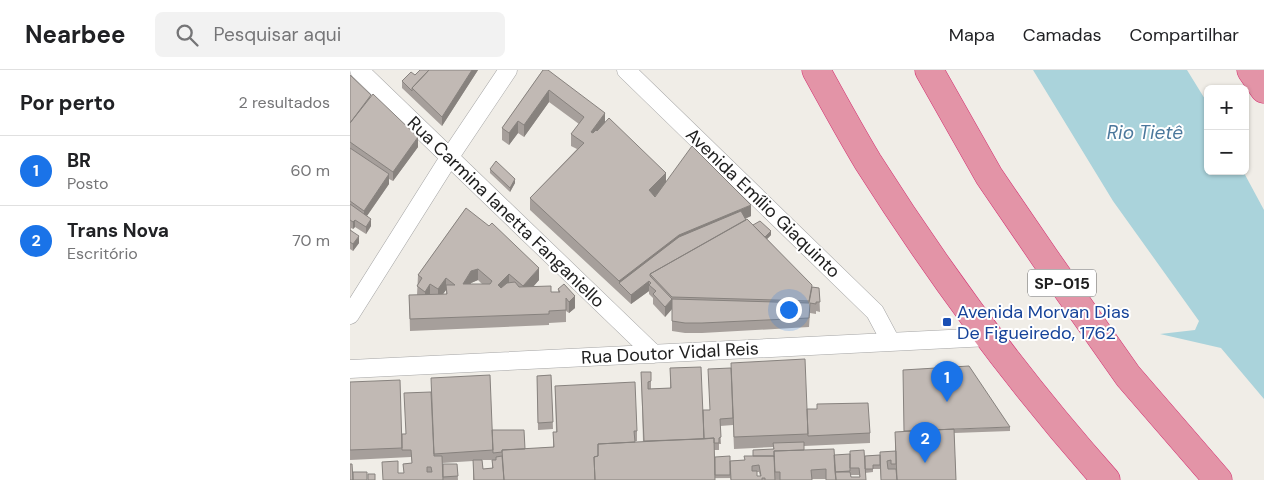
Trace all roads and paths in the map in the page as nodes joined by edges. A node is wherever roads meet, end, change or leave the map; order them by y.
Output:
1 (359, 70) edge
2 (508, 70) edge
3 (626, 70) edge
4 (816, 70) edge
5 (929, 70) edge
6 (1251, 70) edge
7 (1264, 89) edge
8 (449, 158) junction
9 (350, 315) edge
10 (989, 337) junction
11 (891, 342) junction
12 (654, 354) junction
13 (350, 369) edge
14 (1106, 480) edge
15 (1218, 480) edge

1 - 8 street, Rua Carmina Ianetta Fanganiello
2 - 8 street
3 - 11 street, Avenida Emílio Giaquinto
4 - 10 highway
5 - 15 highway, SP-015
6 - 7 highway
8 - 9 street
8 - 12 street, Rua Carmina Ianetta Fanganiello
10 - 11 street, Rua Doutor Vidal Reis
10 - 14 highway
11 - 12 street, Rua Doutor Vidal Reis
12 - 13 street, Rua Doutor Vidal Reis

